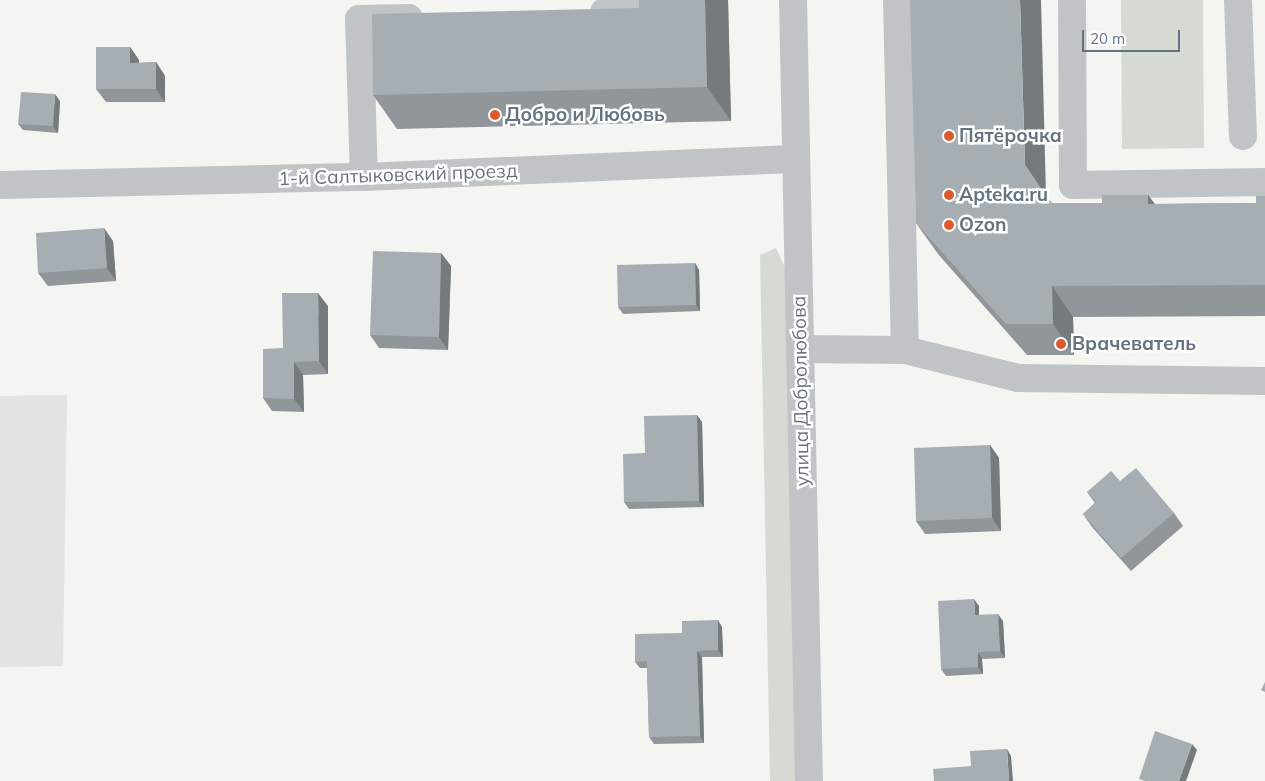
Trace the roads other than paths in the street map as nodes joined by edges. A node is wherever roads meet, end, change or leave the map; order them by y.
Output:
1 (639, 0) edge
2 (793, 0) edge
3 (897, 0) edge
4 (1072, 0) edge
5 (1238, 0) edge
6 (581, 13) edge
7 (436, 17) edge
8 (1242, 136) dead end
9 (796, 159) junction
10 (364, 177) junction
11 (1265, 182) edge
12 (0, 185) edge
13 (800, 349) junction
14 (905, 350) junction
15 (1265, 381) edge
16 (809, 781) edge

1 - 6 street
2 - 9 street, улица Добролюбова
3 - 14 street
4 - 11 street
5 - 8 street
7 - 10 street
9 - 10 street, 1-й Салтыковский проезд
9 - 13 street, улица Добролюбова
10 - 12 street, 1-й Салтыковский проезд
13 - 14 street
13 - 16 street, улица Добролюбова
14 - 15 street

